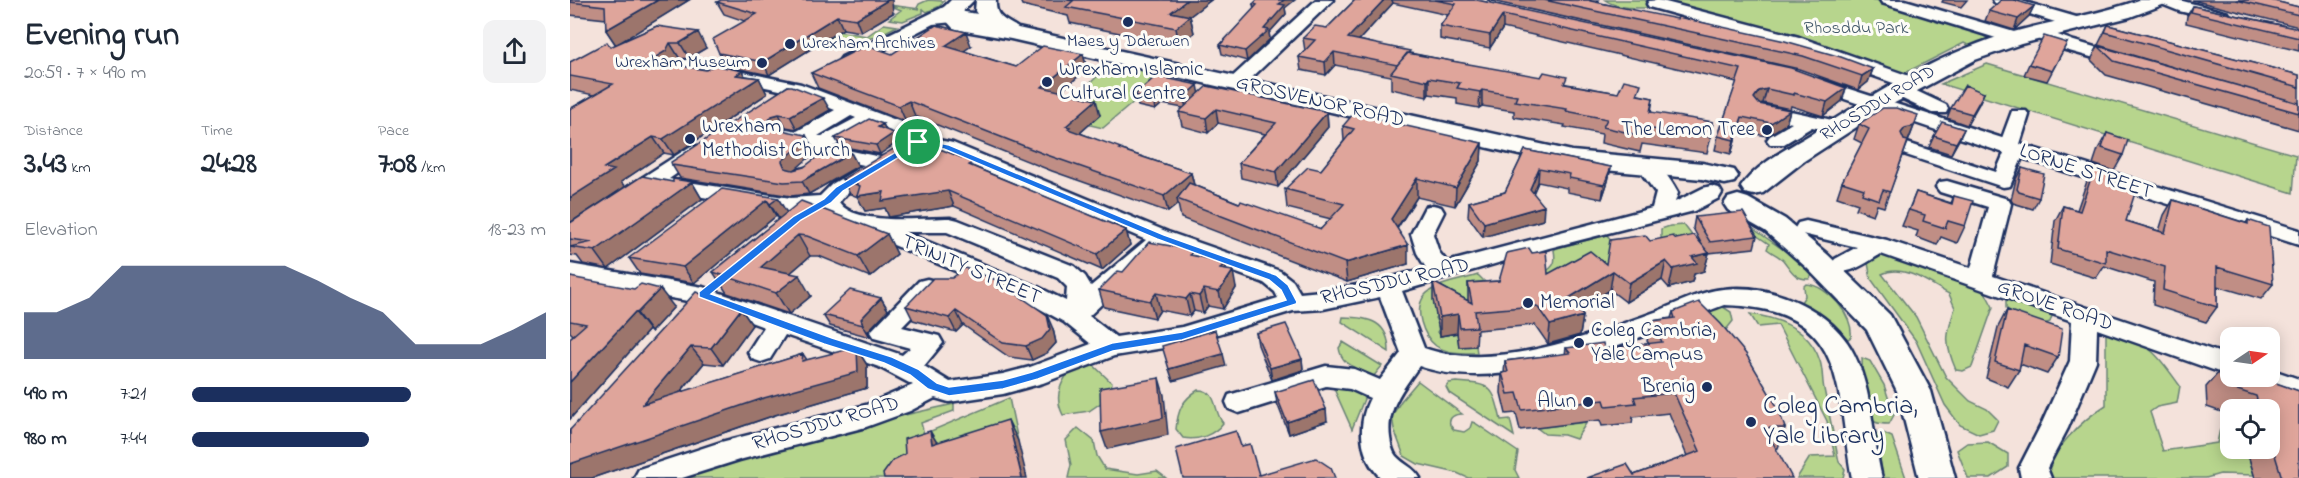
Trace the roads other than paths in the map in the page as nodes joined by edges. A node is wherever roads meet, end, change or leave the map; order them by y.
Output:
1 (986, 0) edge
2 (1325, 0) edge
3 (1888, 0) edge
4 (2001, 0) edge
5 (2158, 0) edge
6 (2165, 0) edge
7 (1913, 3) edge
8 (1655, 4) dead end
9 (957, 12) edge
10 (2242, 21) edge
11 (2077, 23) junction
12 (1001, 27) junction
13 (2039, 33) junction
14 (894, 38) junction
15 (2014, 38) junction
16 (686, 65) edge
17 (834, 68) edge
18 (2145, 68) edge
19 (814, 78) edge
20 (1803, 78) edge
21 (1236, 83) junction
22 (1903, 86) junction
23 (794, 88) junction
24 (768, 104) edge
25 (1873, 104) junction
26 (850, 109) junction
27 (1939, 109) dead end
28 (1763, 111) edge
29 (2019, 115) dead end
30 (871, 118) junction
31 (1809, 121) junction
32 (1839, 127) junction
33 (713, 140) edge
34 (1777, 140) dead end
35 (918, 142) junction
36 (1907, 149) edge
37 (2012, 149) junction
38 (824, 156) edge
39 (883, 163) junction
40 (1640, 168) junction
41 (651, 182) junction
42 (1947, 187) dead end
43 (1732, 191) junction
44 (727, 194) junction
45 (828, 201) junction
46 (615, 206) edge
47 (1433, 212) dead end
48 (1661, 213) junction
49 (699, 216) edge
50 (868, 225) junction
51 (1806, 228) junction
52 (1160, 237) junction
53 (2299, 238) edge
54 (772, 239) edge
55 (1879, 245) junction
56 (633, 265) edge
57 (1843, 265) junction
58 (968, 268) junction
59 (570, 272) edge
60 (1442, 273) junction
61 (614, 279) junction
62 (1980, 280) junction
63 (1388, 287) junction
64 (1292, 302) junction
65 (1072, 316) junction
66 (2085, 316) junction
67 (1879, 323) junction
68 (779, 324) junction
69 (1112, 347) junction
70 (761, 352) dead end
71 (1414, 354) junction
72 (2220, 363) edge
73 (906, 368) junction
74 (2280, 383) edge
75 (933, 386) junction
76 (2299, 390) edge
77 (1386, 394) junction
78 (1239, 402) dead end
79 (1376, 470) edge
80 (649, 478) edge
81 (1405, 478) edge
82 (1867, 478) edge
83 (1936, 478) edge
84 (2036, 478) edge

1 - 12 main road
2 - 21 street
3 - 7 street
4 - 11 street
5 - 11 main road, RHOSDDU ROAD
6 - 10 street
7 - 15 street
8 - 22 street
9 - 12 main road, GROSVENOR ROAD
9 - 14 street
9 - 14 street, GROSVENOR ROAD
11 - 13 main road, RHOSDDU ROAD
12 - 21 main road, GROSVENOR ROAD
13 - 15 main road, RHOSDDU ROAD
13 - 18 street
14 - 17 street
15 - 22 main road, RHOSDDU ROAD
16 - 23 street
19 - 23 street
20 - 25 street, LORNE STREET
21 - 40 main road, GROSVENOR ROAD
22 - 25 main road, RHOSDDU ROAD
22 - 27 street
23 - 24 street
23 - 26 street
25 - 32 main road, RHOSDDU ROAD
25 - 37 street, LORNE STREET
26 - 30 street
26 - 30 street
28 - 31 street
29 - 37 street
30 - 35 street
31 - 32 street
31 - 34 street
32 - 43 main road, RHOSDDU ROAD
33 - 41 street
35 - 39 street
35 - 52 street
36 - 37 street
37 - 53 street, LORNE STREET
38 - 39 street
39 - 45 street
40 - 43 main road, GROSVENOR ROAD
40 - 48 street
41 - 44 street
41 - 46 street
42 - 62 street
43 - 48 street, RHOSDDU ROAD
43 - 51 main road
43 - 67 main road
44 - 45 street
44 - 49 street
45 - 50 street, TRINITY STREET
45 - 54 street
47 - 60 street
48 - 60 street, RHOSDDU ROAD
50 - 58 street, TRINITY STREET
50 - 65 street
51 - 55 street, GROVE ROAD
51 - 57 main road
52 - 64 street
52 - 65 street
55 - 57 street
55 - 62 street, GROVE ROAD
56 - 61 street
57 - 67 main road
58 - 65 street, TRINITY STREET
58 - 73 street
59 - 61 street
60 - 63 street, RHOSDDU ROAD
61 - 68 street
62 - 66 street, GROVE ROAD
63 - 64 street, RHOSDDU ROAD
63 - 71 street
64 - 69 street, RHOSDDU ROAD
65 - 69 street, TRINITY STREET
66 - 72 street, GROVE ROAD
66 - 84 street
67 - 83 main road
68 - 70 street
68 - 73 street
69 - 75 street, RHOSDDU ROAD
71 - 77 street
71 - 82 street
73 - 75 street
74 - 76 street
75 - 80 street, RHOSDDU ROAD
77 - 78 street
77 - 79 street
79 - 81 street

